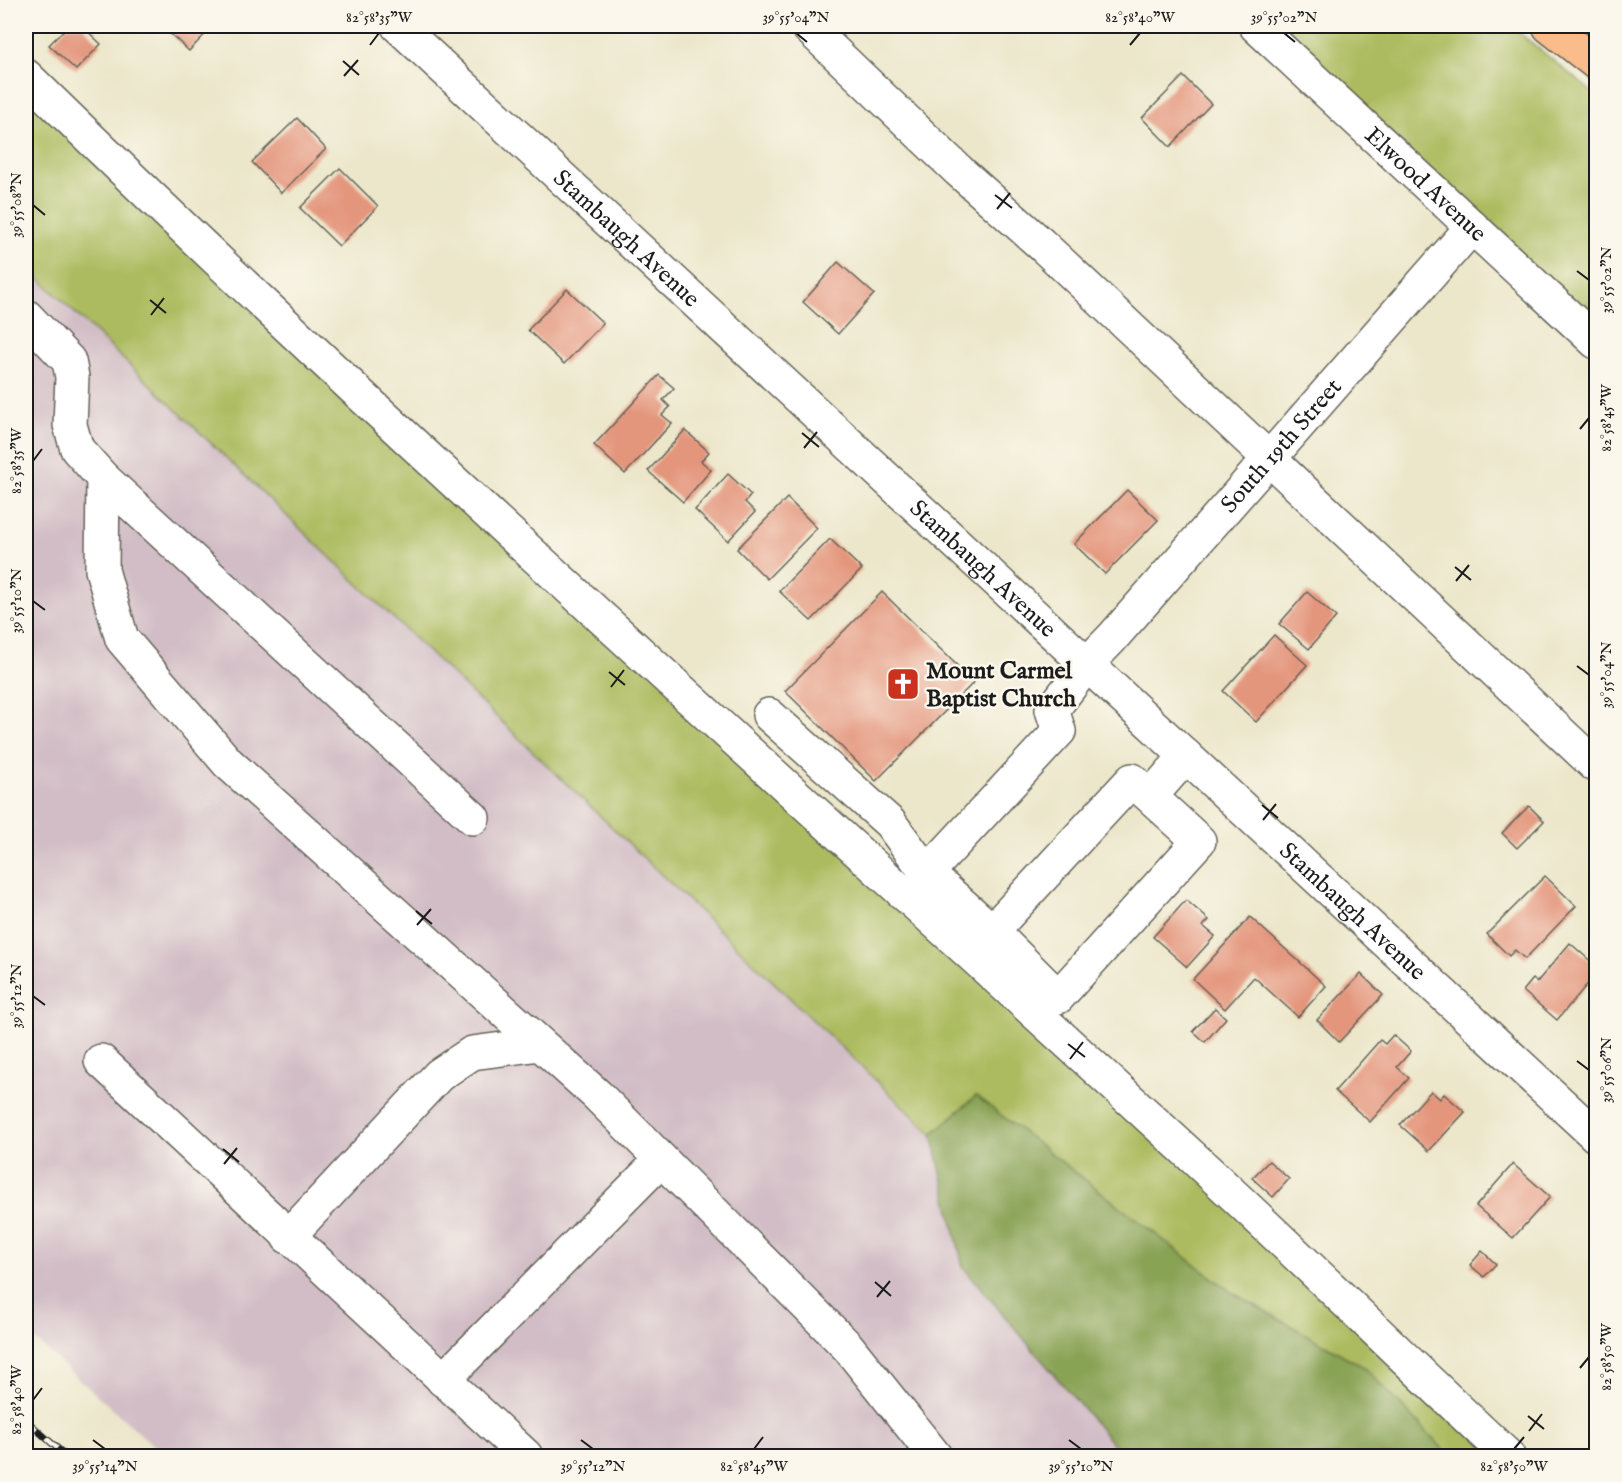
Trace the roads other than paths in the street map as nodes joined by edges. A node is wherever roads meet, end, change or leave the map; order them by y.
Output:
1 (398, 26) edge
2 (807, 26) edge
3 (1256, 26) edge
4 (1549, 26) edge
5 (1596, 63) edge
6 (26, 76) edge
7 (1472, 227) junction
8 (26, 316) edge
9 (1596, 342) edge
10 (1268, 459) junction
11 (103, 478) junction
12 (1088, 663) junction
13 (769, 715) dead end
14 (1186, 756) junction
15 (1596, 766) edge
16 (1151, 796) junction
17 (473, 818) dead end
18 (927, 873) junction
19 (992, 931) junction
20 (540, 1044) junction
21 (101, 1060) dead end
22 (1596, 1136) edge
23 (661, 1160) junction
24 (288, 1237) junction
25 (443, 1380) junction
26 (526, 1456) edge
27 (935, 1456) edge
28 (1508, 1456) edge

1 - 12 street, Stambaugh Avenue
2 - 10 street
3 - 7 street, Elwood Avenue
4 - 5 highway
6 - 28 street
7 - 9 street, Elwood Avenue
7 - 10 street, South 19th Street
8 - 11 street
10 - 12 street, South 19th Street
10 - 15 street
11 - 17 street
11 - 20 street
12 - 14 street, Stambaugh Avenue
12 - 18 street, South 19th Street
13 - 18 street
14 - 16 street
14 - 22 street, Stambaugh Avenue
16 - 19 street
16 - 19 street
18 - 19 street
20 - 23 street
20 - 24 street
21 - 24 street
23 - 25 street
23 - 27 street
24 - 25 street
25 - 26 street

